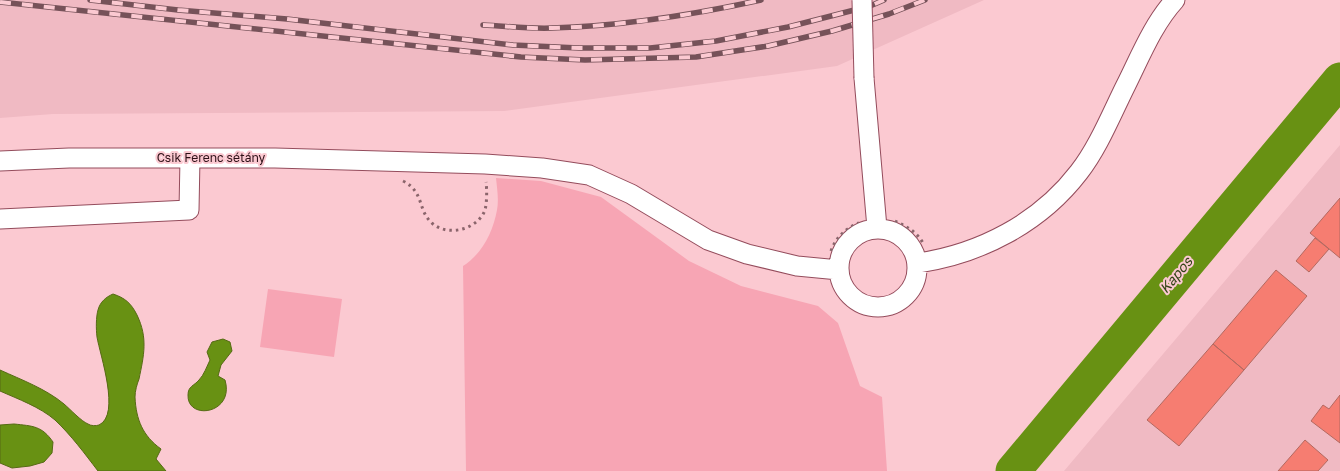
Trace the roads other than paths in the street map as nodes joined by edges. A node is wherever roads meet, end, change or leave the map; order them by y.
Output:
1 (862, 0) edge
2 (1175, 0) edge
3 (190, 158) junction
4 (0, 161) edge
5 (0, 220) edge
6 (884, 224) junction
7 (922, 256) junction
8 (839, 270) junction

1 - 6 street, bridge
2 - 7 street
3 - 4 street, Csik Ferenc sétány
3 - 5 street
3 - 8 street, Csik Ferenc sétány
6 - 7 street
6 - 8 street
7 - 8 street

